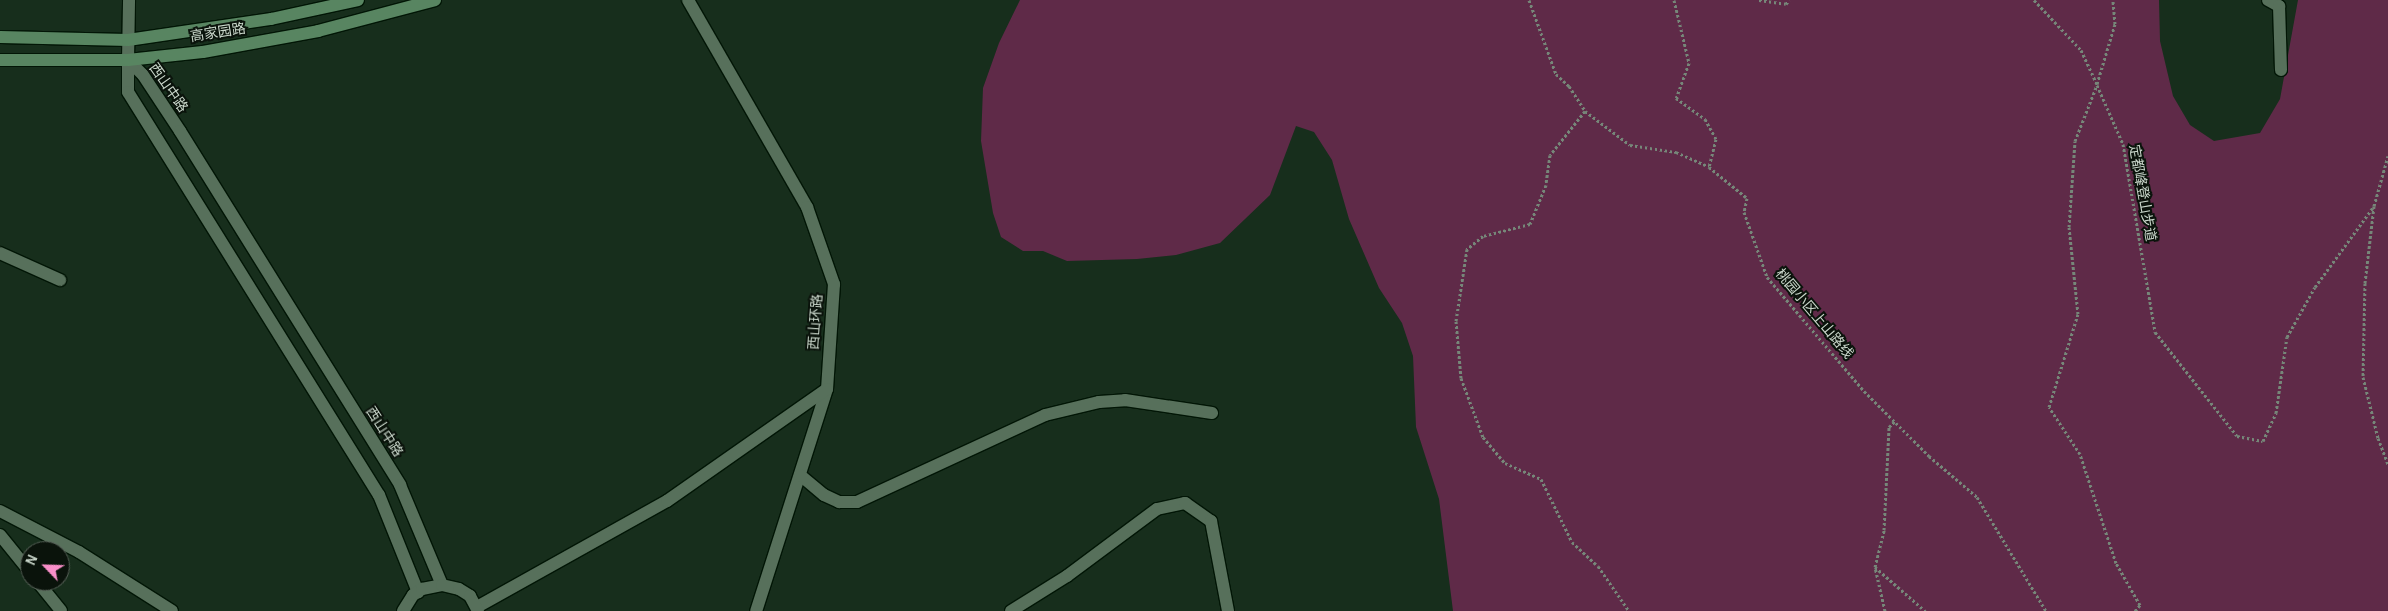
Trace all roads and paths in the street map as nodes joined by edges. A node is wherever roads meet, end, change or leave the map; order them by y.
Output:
1 (129, 0) edge
2 (358, 0) edge
3 (435, 0) edge
4 (688, 0) edge
5 (1529, 0) edge
6 (1674, 0) edge
7 (1759, 0) edge
8 (1789, 0) edge
9 (2034, 0) edge
10 (2113, 0) edge
11 (2268, 0) edge
12 (0, 37) edge
13 (128, 40) junction
14 (0, 60) edge
15 (128, 60) junction
16 (2282, 70) dead end
17 (2096, 85) junction
18 (1585, 111) junction
19 (2388, 156) edge
20 (1710, 167) junction
21 (2374, 206) junction
22 (0, 253) edge
23 (60, 280) dead end
24 (827, 389) junction
25 (1212, 413) dead end
26 (1895, 421) junction
27 (2388, 464) edge
28 (800, 475) junction
29 (0, 511) edge
30 (0, 535) edge
31 (20, 560) edge
32 (1875, 567) junction
33 (442, 584) junction
34 (45, 591) edge
35 (418, 592) junction
36 (478, 609) edge
37 (61, 611) edge
38 (172, 611) edge
39 (403, 611) edge
40 (756, 611) edge
41 (1011, 611) edge
42 (1228, 611) edge
43 (1629, 611) edge
44 (1885, 611) edge
45 (1925, 611) edge
46 (2046, 611) edge
47 (2135, 611) edge

1 - 13 street
2 - 13 main road, 高家园路
3 - 15 main road, 高家园路
4 - 24 street, 西山环路
5 - 18 path
6 - 20 path
7 - 8 path
9 - 17 path
10 - 17 path
11 - 16 street
12 - 13 main road, 高家园路
13 - 15 street
14 - 15 main road, 高家园路
15 - 33 street, 西山中路
15 - 35 street, 西山中路
17 - 21 path, 定都峰登山步道
17 - 47 path
18 - 20 path
18 - 43 path
19 - 21 path, 定都峰登山步道
20 - 26 path, 桃园小区上山路线
21 - 27 path
22 - 23 street
24 - 28 street, 西山环路
24 - 36 street
25 - 28 street
26 - 32 path
26 - 46 path, 桃园小区上山路线
28 - 40 street, 西山环路
29 - 38 street
30 - 31 street
32 - 44 path
32 - 45 path
33 - 35 street
33 - 36 street
34 - 37 street
35 - 39 street
41 - 42 street

